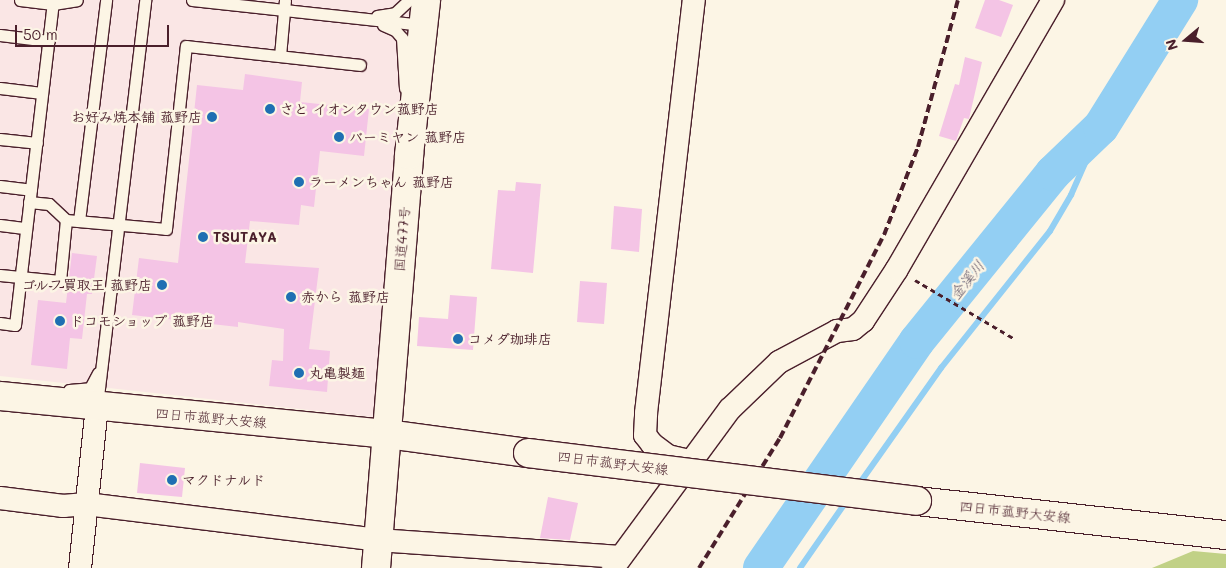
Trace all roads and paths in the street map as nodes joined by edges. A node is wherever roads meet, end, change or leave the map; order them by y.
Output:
1 (20, 0) edge
2 (77, 0) edge
3 (106, 0) edge
4 (145, 0) edge
5 (192, 0) edge
6 (409, 0) edge
7 (694, 0) edge
8 (1053, 0) edge
9 (53, 2) edge
10 (236, 2) edge
11 (284, 5) edge
12 (424, 13) edge
13 (358, 18) junction
14 (0, 35) edge
15 (49, 41) junction
16 (280, 56) junction
17 (360, 65) dead end
18 (0, 88) edge
19 (42, 93) junction
20 (0, 139) edge
21 (36, 143) junction
22 (409, 154) junction
23 (0, 186) edge
24 (31, 190) junction
25 (30, 202) junction
26 (66, 220) junction
27 (79, 221) junction
28 (0, 225) edge
29 (118, 225) junction
30 (26, 228) junction
31 (0, 275) edge
32 (20, 278) junction
33 (923, 284) dead end
34 (0, 323) edge
35 (1013, 338) dead end
36 (102, 364) junction
37 (44, 394) junction
38 (0, 396) edge
39 (0, 401) edge
40 (97, 407) junction
41 (387, 434) junction
42 (690, 461) junction
43 (0, 498) edge
44 (86, 504) junction
45 (1226, 536) edge
46 (378, 540) junction
47 (617, 562) edge
48 (80, 568) edge
49 (376, 568) edge

1 - 9 lane
2 - 9 lane
3 - 27 lane
4 - 29 lane
5 - 10 lane
6 - 13 lane
7 - 42 street
8 - 42 street
9 - 15 lane
10 - 11 lane
11 - 13 lane
11 - 16 lane
12 - 13 lane
12 - 22 main road, 国道477号
13 - 22 lane
14 - 15 lane
15 - 19 lane
16 - 17 lane
16 - 29 lane
18 - 19 lane
19 - 21 lane
20 - 21 lane
21 - 24 lane
22 - 41 main road, 国道477号
23 - 24 lane
24 - 25 lane
25 - 26 lane
25 - 30 lane
26 - 27 lane
26 - 32 lane
27 - 29 lane
28 - 30 lane
29 - 36 lane
30 - 32 lane
31 - 32 lane
32 - 34 lane
33 - 35 path
36 - 37 lane
36 - 40 lane
37 - 38 main road, 四日市菰野大安線
37 - 39 street
37 - 40 main road, 四日市菰野大安線
40 - 41 main road, 四日市菰野大安線
40 - 44 street
41 - 45 main road, 四日市菰野大安線, bridge
41 - 46 main road, 国道477号
42 - 47 street
43 - 44 street
44 - 46 street
44 - 48 street
46 - 47 street
46 - 49 main road, 国道477号

